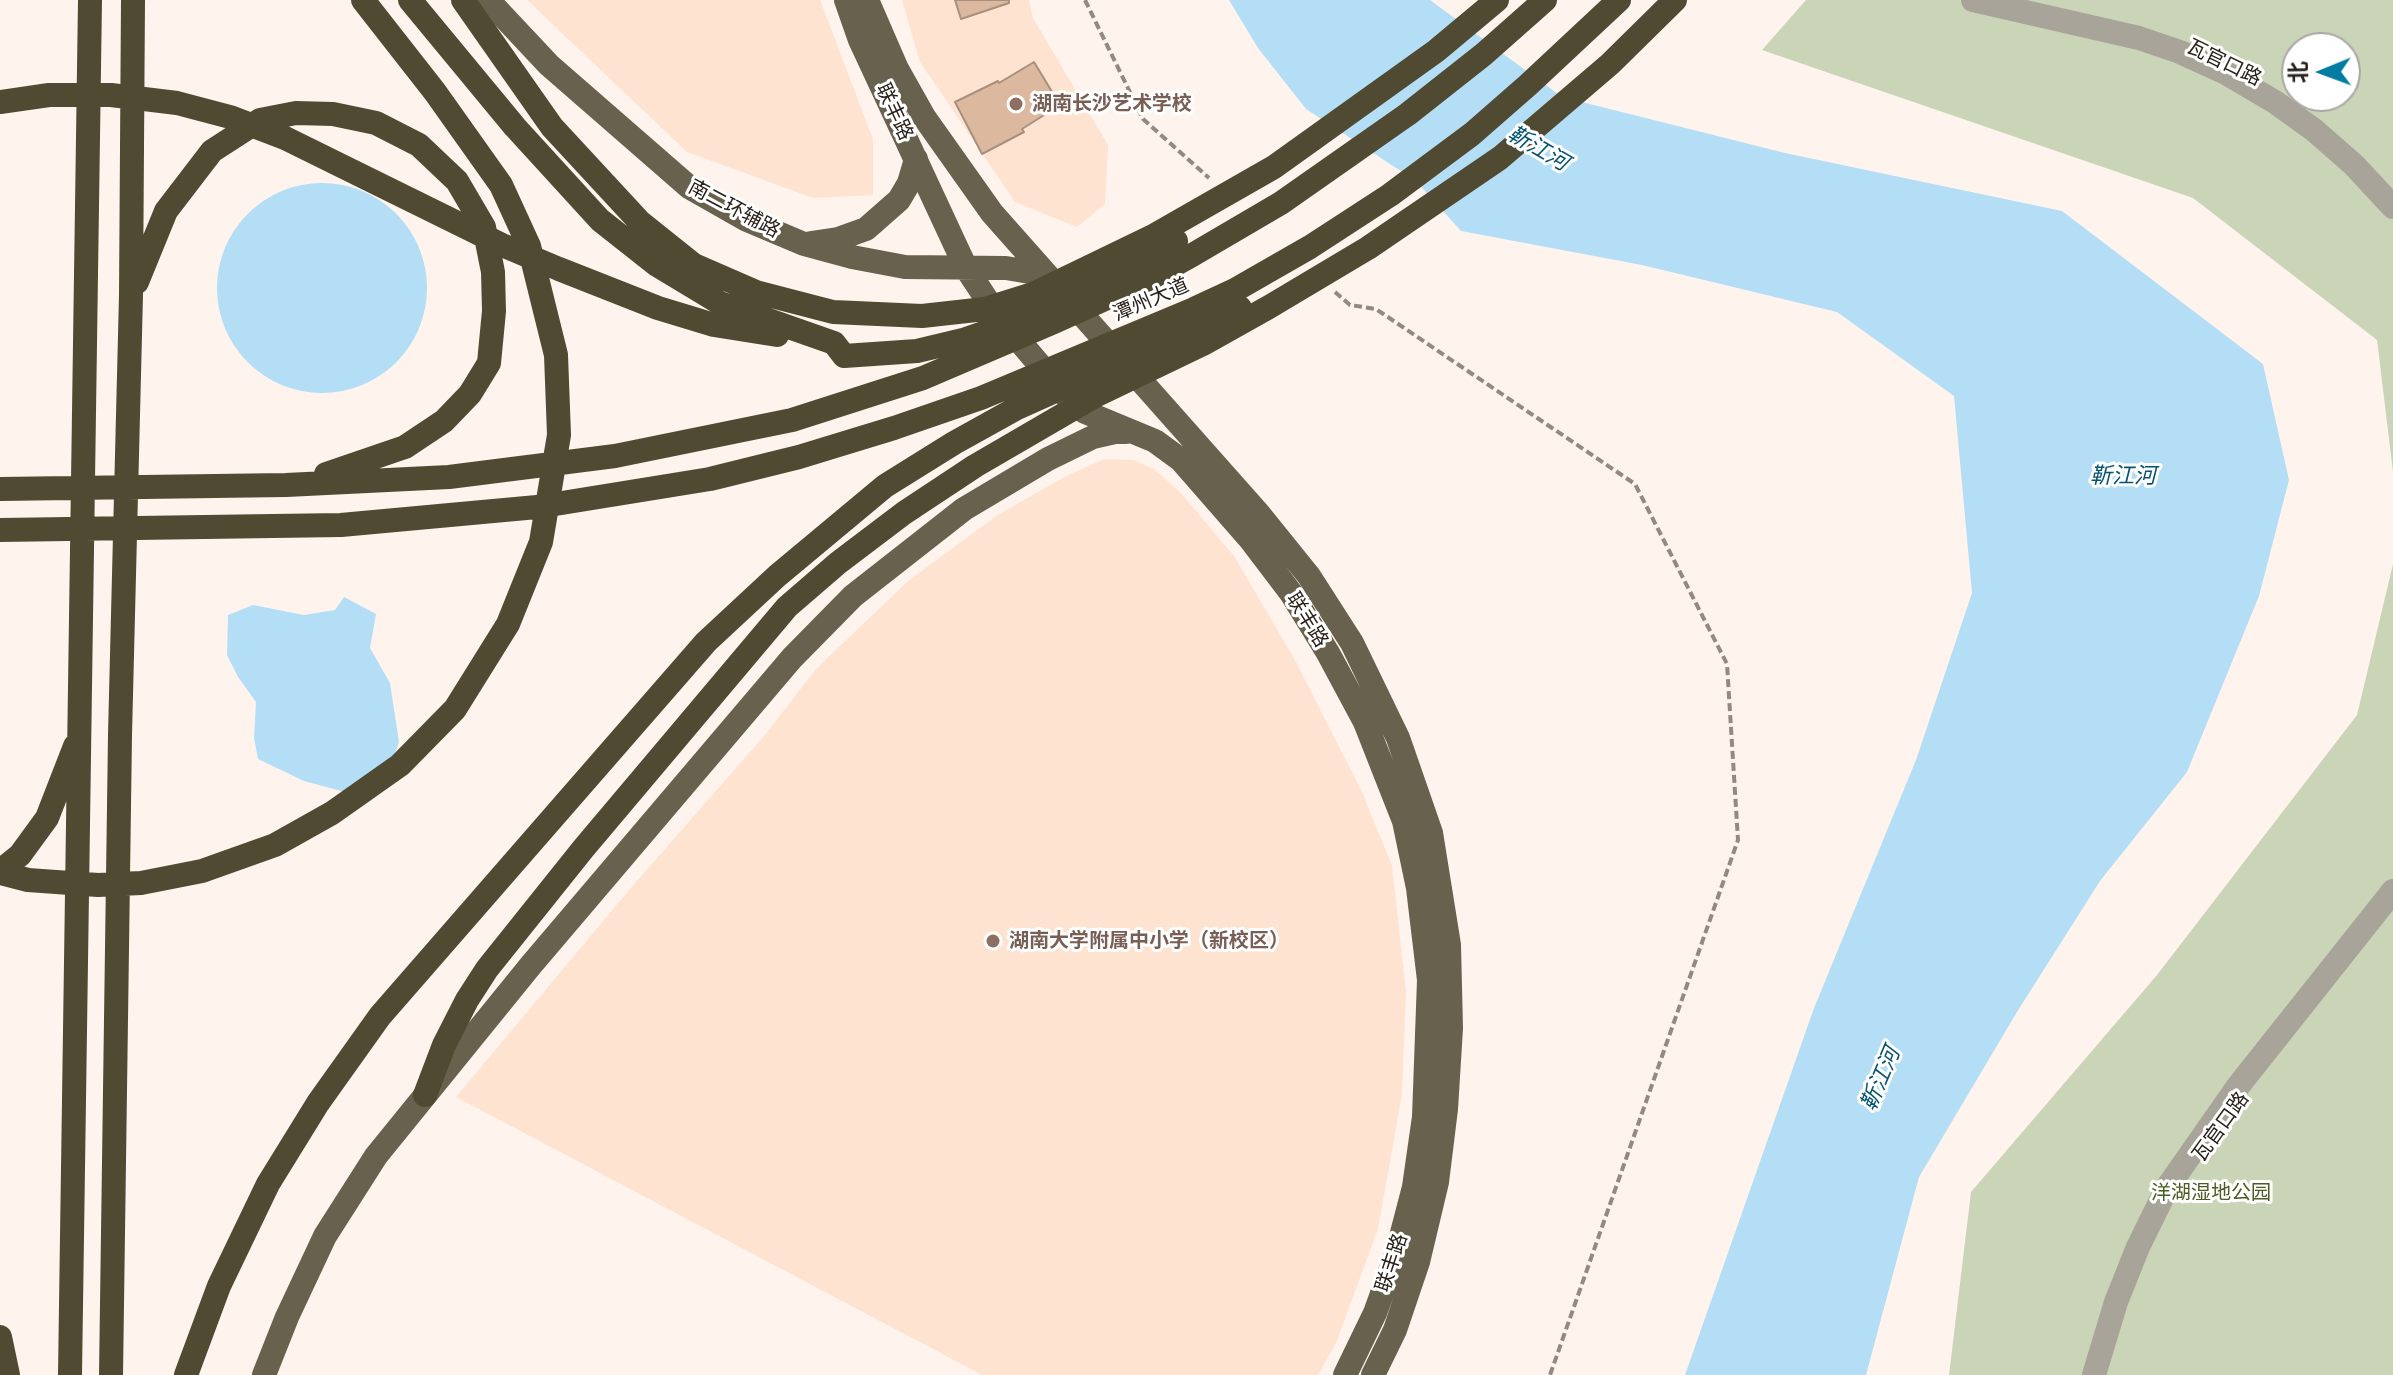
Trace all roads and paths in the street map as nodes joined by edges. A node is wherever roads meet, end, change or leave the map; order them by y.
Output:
1 (90, 0) edge
2 (133, 0) edge
3 (363, 0) edge
4 (410, 0) edge
5 (463, 0) edge
6 (488, 0) edge
7 (846, 0) edge
8 (867, 0) edge
9 (1085, 0) edge
10 (1497, 0) edge
11 (1545, 0) edge
12 (1619, 0) edge
13 (1675, 0) edge
14 (1973, 0) edge
15 (2020, 0) edge
16 (0, 102) edge
17 (916, 159) junction
18 (1274, 167) junction
19 (1212, 181) dead end
20 (2393, 191) edge
21 (2393, 207) edge
22 (804, 244) junction
23 (905, 267) junction
24 (966, 268) junction
25 (1047, 275) junction
26 (1331, 276) junction
27 (131, 295) junction
28 (834, 343) junction
29 (1136, 433) junction
30 (1036, 466) junction
31 (286, 485) junction
32 (0, 489) edge
33 (0, 530) edge
34 (80, 733) junction
35 (0, 872) edge
36 (2393, 891) edge
37 (2393, 910) edge
38 (425, 1095) junction
39 (0, 1337) edge
40 (8, 1375) edge
41 (70, 1375) edge
42 (111, 1375) edge
43 (186, 1375) edge
44 (264, 1375) edge
45 (1345, 1375) edge
46 (1373, 1375) edge
47 (1550, 1375) edge
48 (2094, 1375) edge
49 (2103, 1375) edge

1 - 34 highway
2 - 27 highway
3 - 35 highway
4 - 28 highway
5 - 18 highway
6 - 22 main road, 南二环辅路
7 - 17 main road, 联丰路
8 - 25 main road, 联丰路
9 - 19 path
10 - 18 highway
11 - 31 highway, 潭州大道
12 - 33 highway, 潭州大道
13 - 26 highway
14 - 21 street
15 - 20 street, 瓦官口路
16 - 28 highway
17 - 22 main road
17 - 24 main road, 联丰路
18 - 28 highway
22 - 23 main road, 南二环辅路
23 - 24 main road, 南二环辅路
23 - 30 main road
24 - 25 main road, 南二环辅路
24 - 29 main road, 联丰路
25 - 46 main road, 联丰路
26 - 38 highway
26 - 43 highway
26 - 47 path
27 - 31 highway
27 - 42 highway
29 - 30 main road
29 - 45 main road, 联丰路
30 - 38 main road
31 - 32 highway
34 - 35 highway
34 - 41 highway
36 - 48 street
37 - 49 street, 瓦官口路
38 - 44 main road
39 - 40 highway

